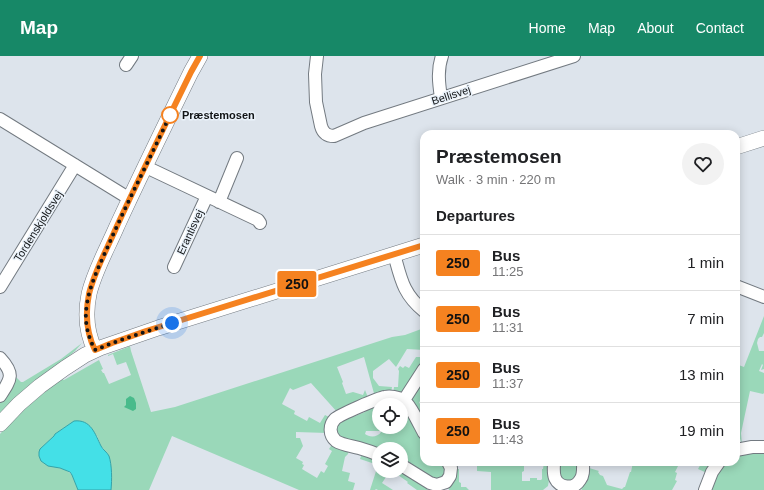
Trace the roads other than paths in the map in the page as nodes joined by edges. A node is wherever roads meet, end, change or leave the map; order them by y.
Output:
1 (200, 56) edge
2 (317, 56) edge
3 (442, 56) edge
4 (574, 56) edge
5 (441, 98) junction
6 (0, 119) edge
7 (764, 138) edge
8 (740, 146) edge
9 (237, 158) dead end
10 (75, 165) junction
11 (146, 167) junction
12 (207, 196) junction
13 (130, 199) junction
14 (219, 202) junction
15 (260, 223) dead end
16 (420, 246) edge
17 (394, 254) junction
18 (174, 267) dead end
19 (0, 287) edge
20 (740, 288) edge
21 (764, 297) edge
22 (420, 307) edge
23 (95, 350) junction
24 (2, 360) edge
25 (420, 375) edge
26 (0, 396) edge
27 (382, 398) edge
28 (394, 398) edge
29 (405, 398) edge
30 (372, 402) edge
31 (408, 404) edge
32 (0, 424) edge
33 (420, 426) edge
34 (764, 447) edge
35 (740, 449) edge
36 (372, 452) edge
37 (450, 466) edge
38 (554, 466) edge
39 (583, 466) edge
40 (716, 466) edge
41 (408, 470) edge
42 (705, 490) edge

1 - 11 street
2 - 5 street, Bellisvej
3 - 5 street
4 - 5 street, Bellisvej
6 - 10 street
7 - 8 street
9 - 14 street
10 - 13 street
10 - 19 street, Tordenskjoldsvej
11 - 12 street, Erantisvej
11 - 13 street
12 - 14 street, Erantisvej
12 - 18 street, Erantisvej
13 - 23 street
14 - 15 street, Erantisvej
16 - 17 street
17 - 22 street
17 - 23 street
20 - 21 street
23 - 32 street
24 - 26 street
25 - 29 street
27 - 28 street
30 - 36 street
31 - 33 street
34 - 35 street
37 - 41 street
38 - 39 street
40 - 42 street

